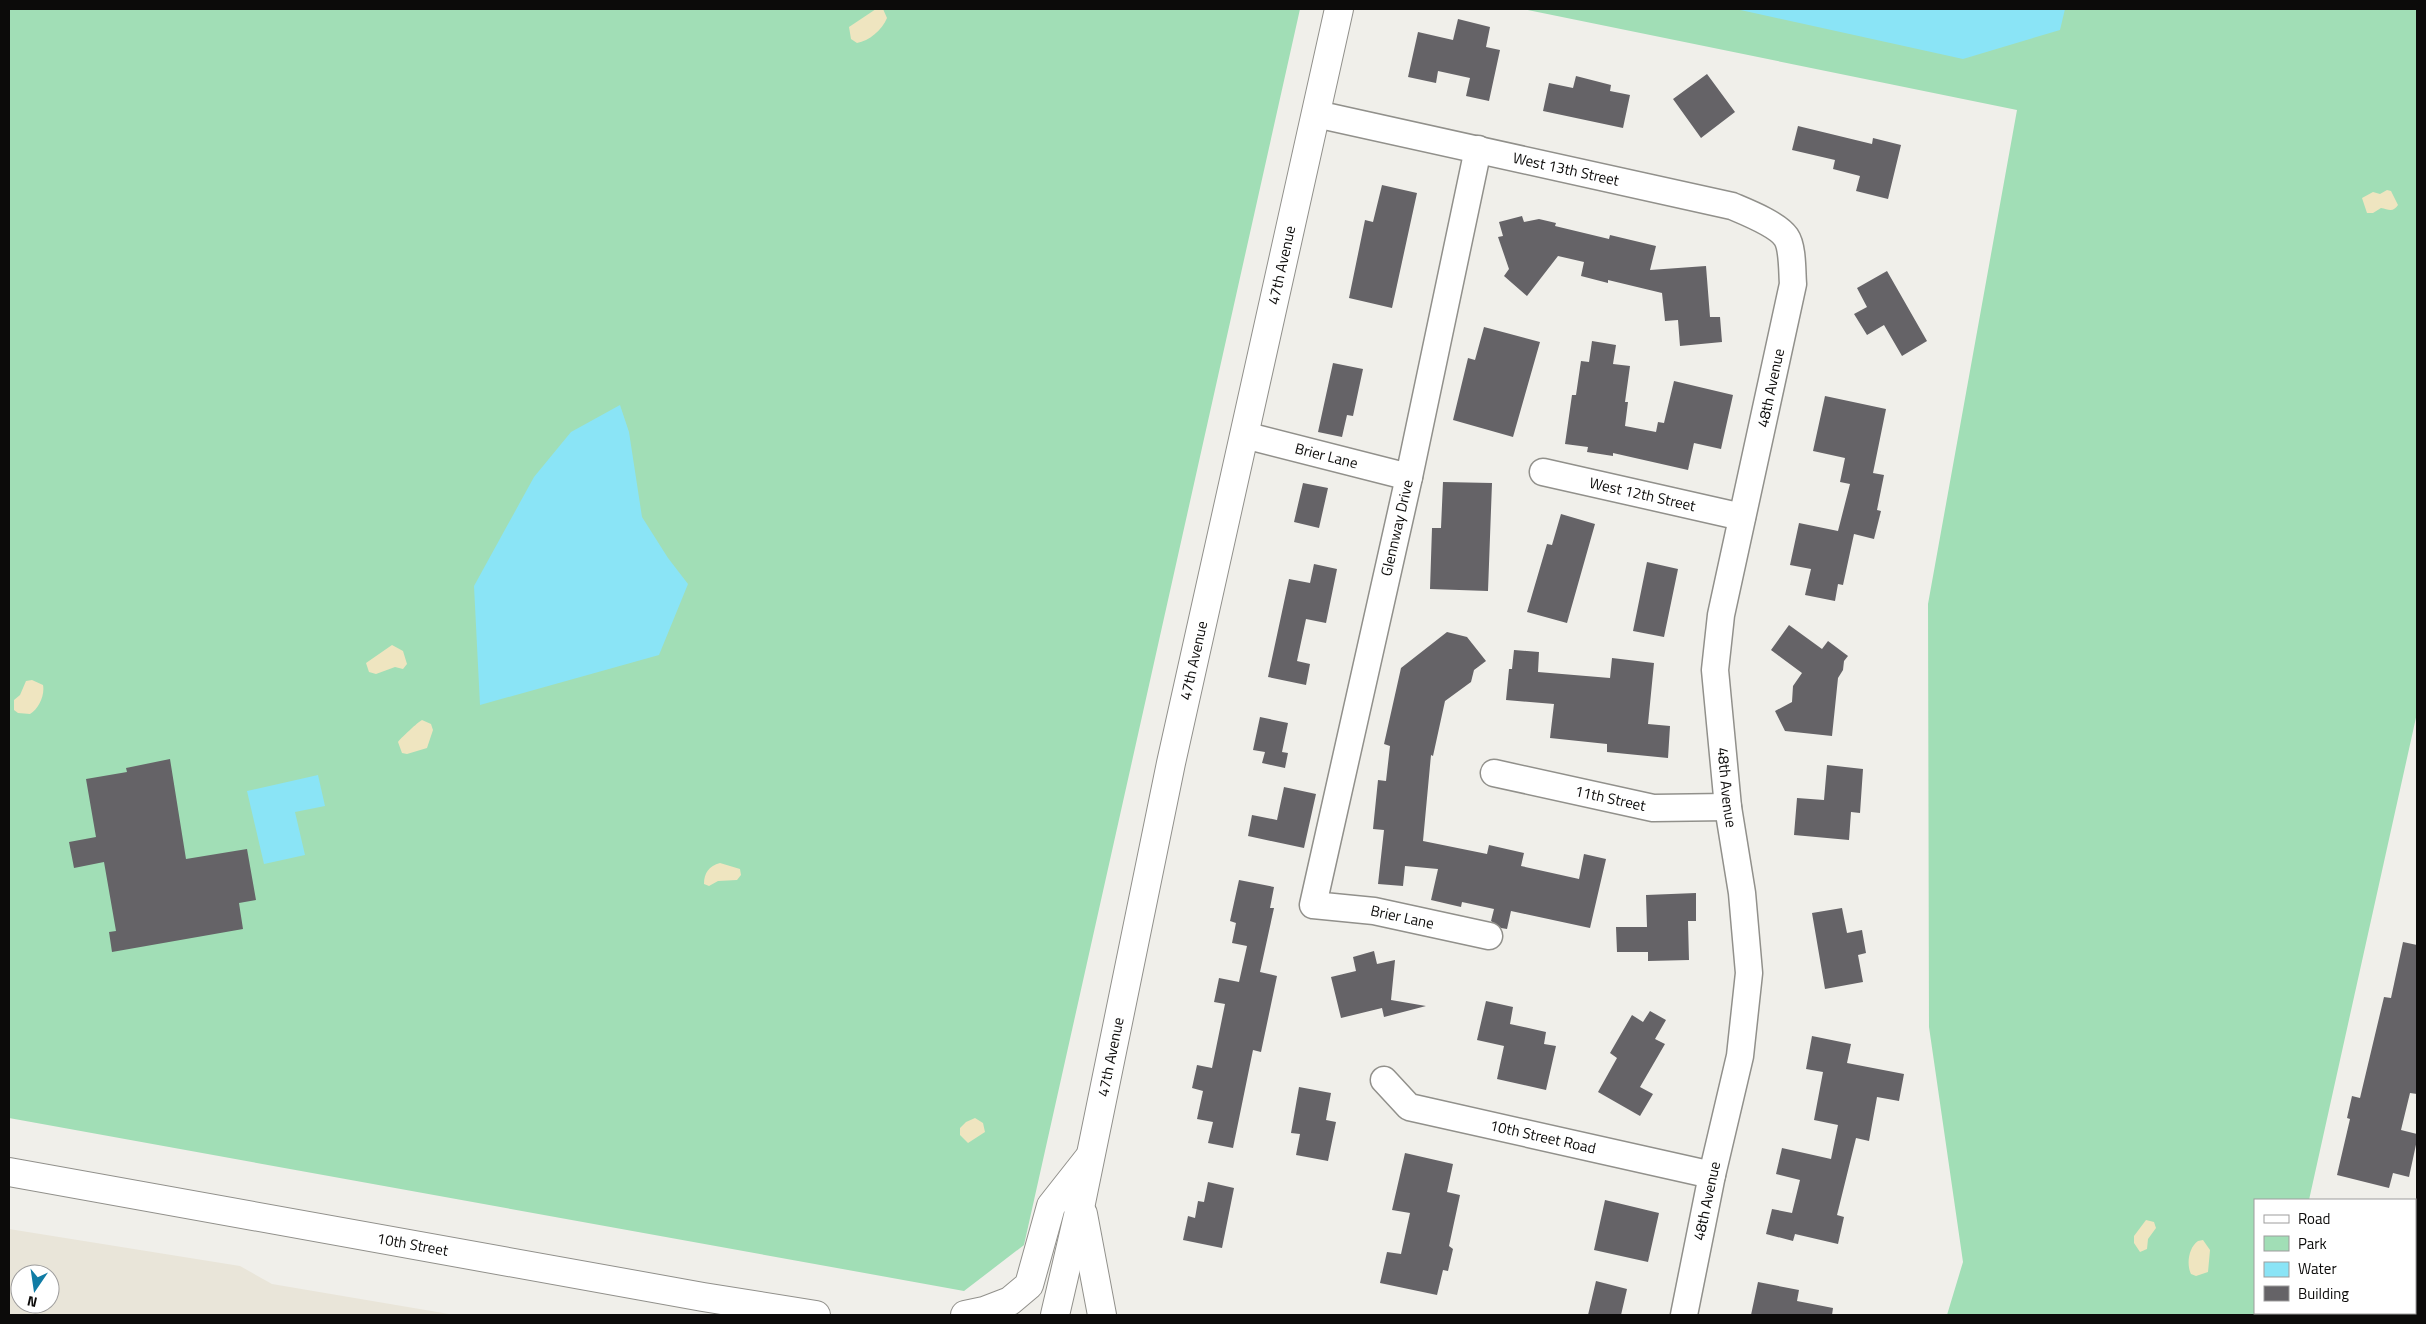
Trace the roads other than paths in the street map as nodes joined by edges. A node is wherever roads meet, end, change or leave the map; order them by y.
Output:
1 (1339, 9) edge
2 (1316, 114) junction
3 (1478, 150) junction
4 (1792, 259) joint
5 (1244, 435) junction
6 (1543, 472) dead end
7 (1409, 477) junction
8 (1742, 517) junction
9 (1494, 773) dead end
10 (1728, 807) junction
11 (1313, 905) joint
12 (1489, 936) dead end
13 (1384, 1080) dead end
14 (1090, 1156) junction
15 (9, 1172) edge
16 (1712, 1175) junction
17 (1082, 1203) junction
18 (651, 1288) junction
19 (688, 1315) edge
20 (816, 1315) edge
21 (965, 1315) edge
22 (1055, 1315) edge
23 (1102, 1315) edge
24 (1684, 1315) edge

1 - 2 main road, 47th Avenue
2 - 3 street, West 13th Street
2 - 5 main road, 47th Avenue
3 - 4 street, West 13th Street
3 - 7 street, Glennway Drive
4 - 8 street, 48th Avenue
5 - 7 street, Brier Lane
5 - 14 main road, 47th Avenue
6 - 8 street, West 12th Street
7 - 11 street, Glennway Drive
8 - 10 street, 48th Avenue
9 - 10 street, 11th Street
10 - 16 street, 48th Avenue
11 - 12 street, Brier Lane
13 - 16 street, 10th Street Road
14 - 17 main road, 47th Avenue
14 - 21 main road
15 - 18 main road, 10th Street
16 - 24 street, 48th Avenue
17 - 22 main road, 47th Avenue
17 - 23 main road
18 - 19 main road
18 - 20 main road, 10th Street

